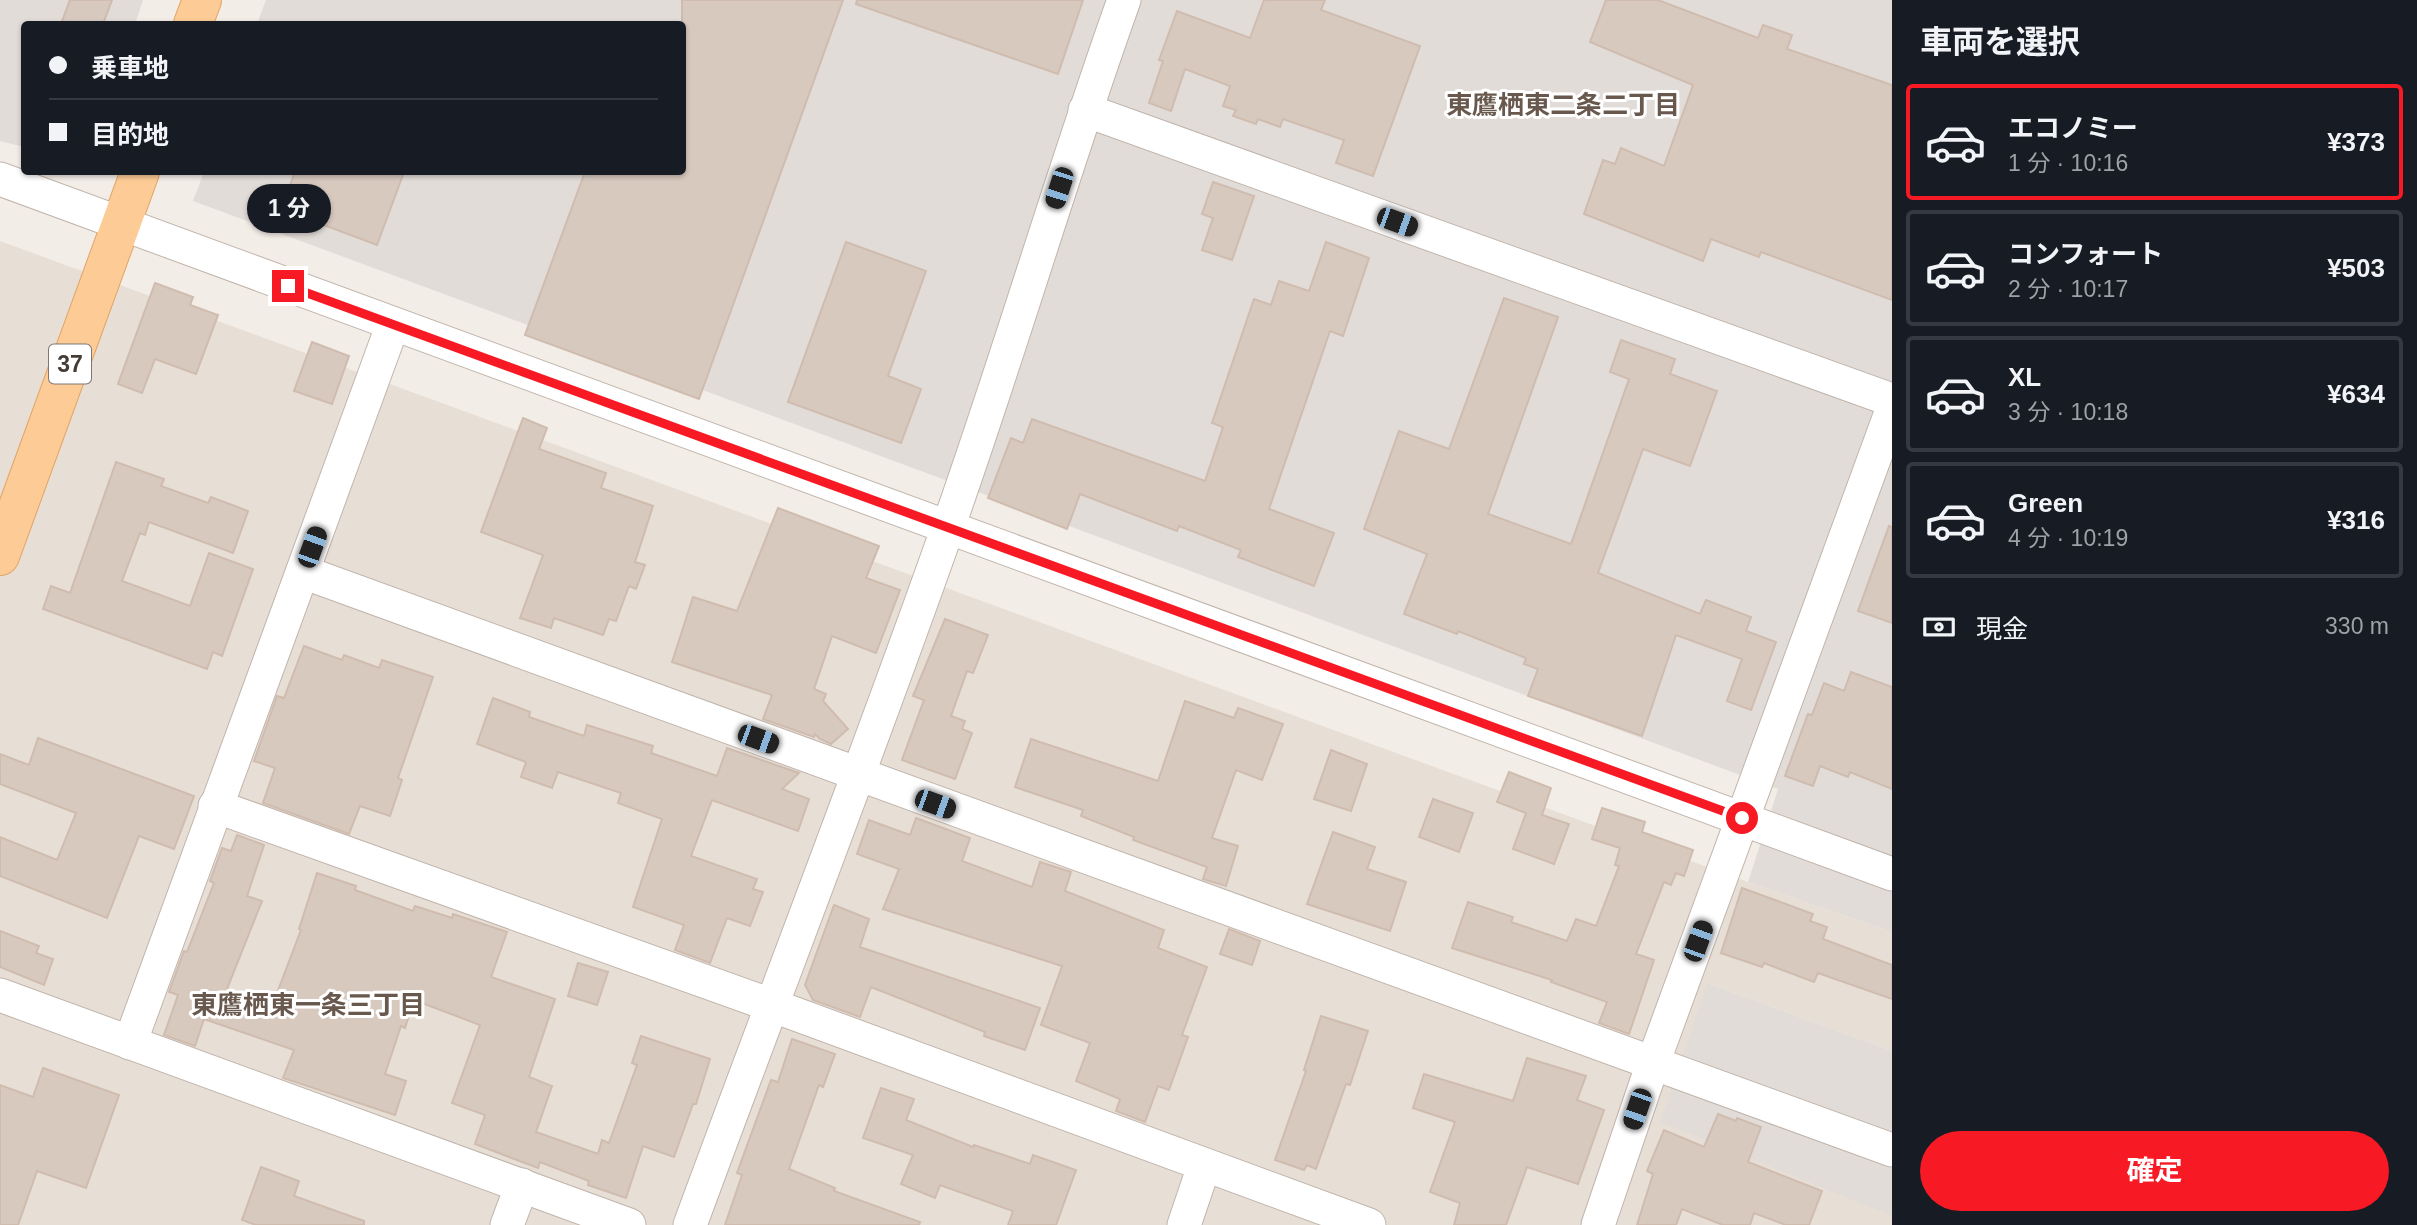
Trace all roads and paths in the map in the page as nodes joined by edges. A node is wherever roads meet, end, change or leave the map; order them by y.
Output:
1 (202, 0) edge
2 (1124, 0) edge
3 (194, 21) edge
4 (1085, 110) junction
5 (139, 175) edge
6 (0, 179) edge
7 (121, 224) junction
8 (393, 324) junction
9 (1892, 400) edge
10 (1892, 410) edge
11 (948, 529) junction
12 (0, 556) edge
13 (303, 572) junction
14 (859, 776) junction
15 (215, 806) junction
16 (1742, 818) junction
17 (1892, 874) edge
18 (0, 995) edge
19 (771, 1005) junction
20 (130, 1042) junction
21 (1653, 1063) junction
22 (1892, 1150) edge
23 (1205, 1166) junction
24 (522, 1185) junction
25 (507, 1225) edge
26 (629, 1225) edge
27 (690, 1225) edge
28 (1184, 1225) edge
29 (1369, 1225) edge
30 (1598, 1225) edge

1 - 3 main road
2 - 4 street
4 - 9 street
4 - 11 street
5 - 7 main road, 37
6 - 7 street
7 - 8 street
7 - 12 main road, 37
8 - 11 street
8 - 13 street
10 - 16 street
11 - 14 street
11 - 16 street
13 - 14 street
13 - 15 street
14 - 19 street
14 - 21 street
15 - 19 street
15 - 20 street
16 - 17 street
16 - 21 street
18 - 20 street
19 - 23 street
19 - 27 street
20 - 24 street
21 - 22 street
21 - 30 street
23 - 28 street
23 - 29 street
24 - 25 street
24 - 26 street

